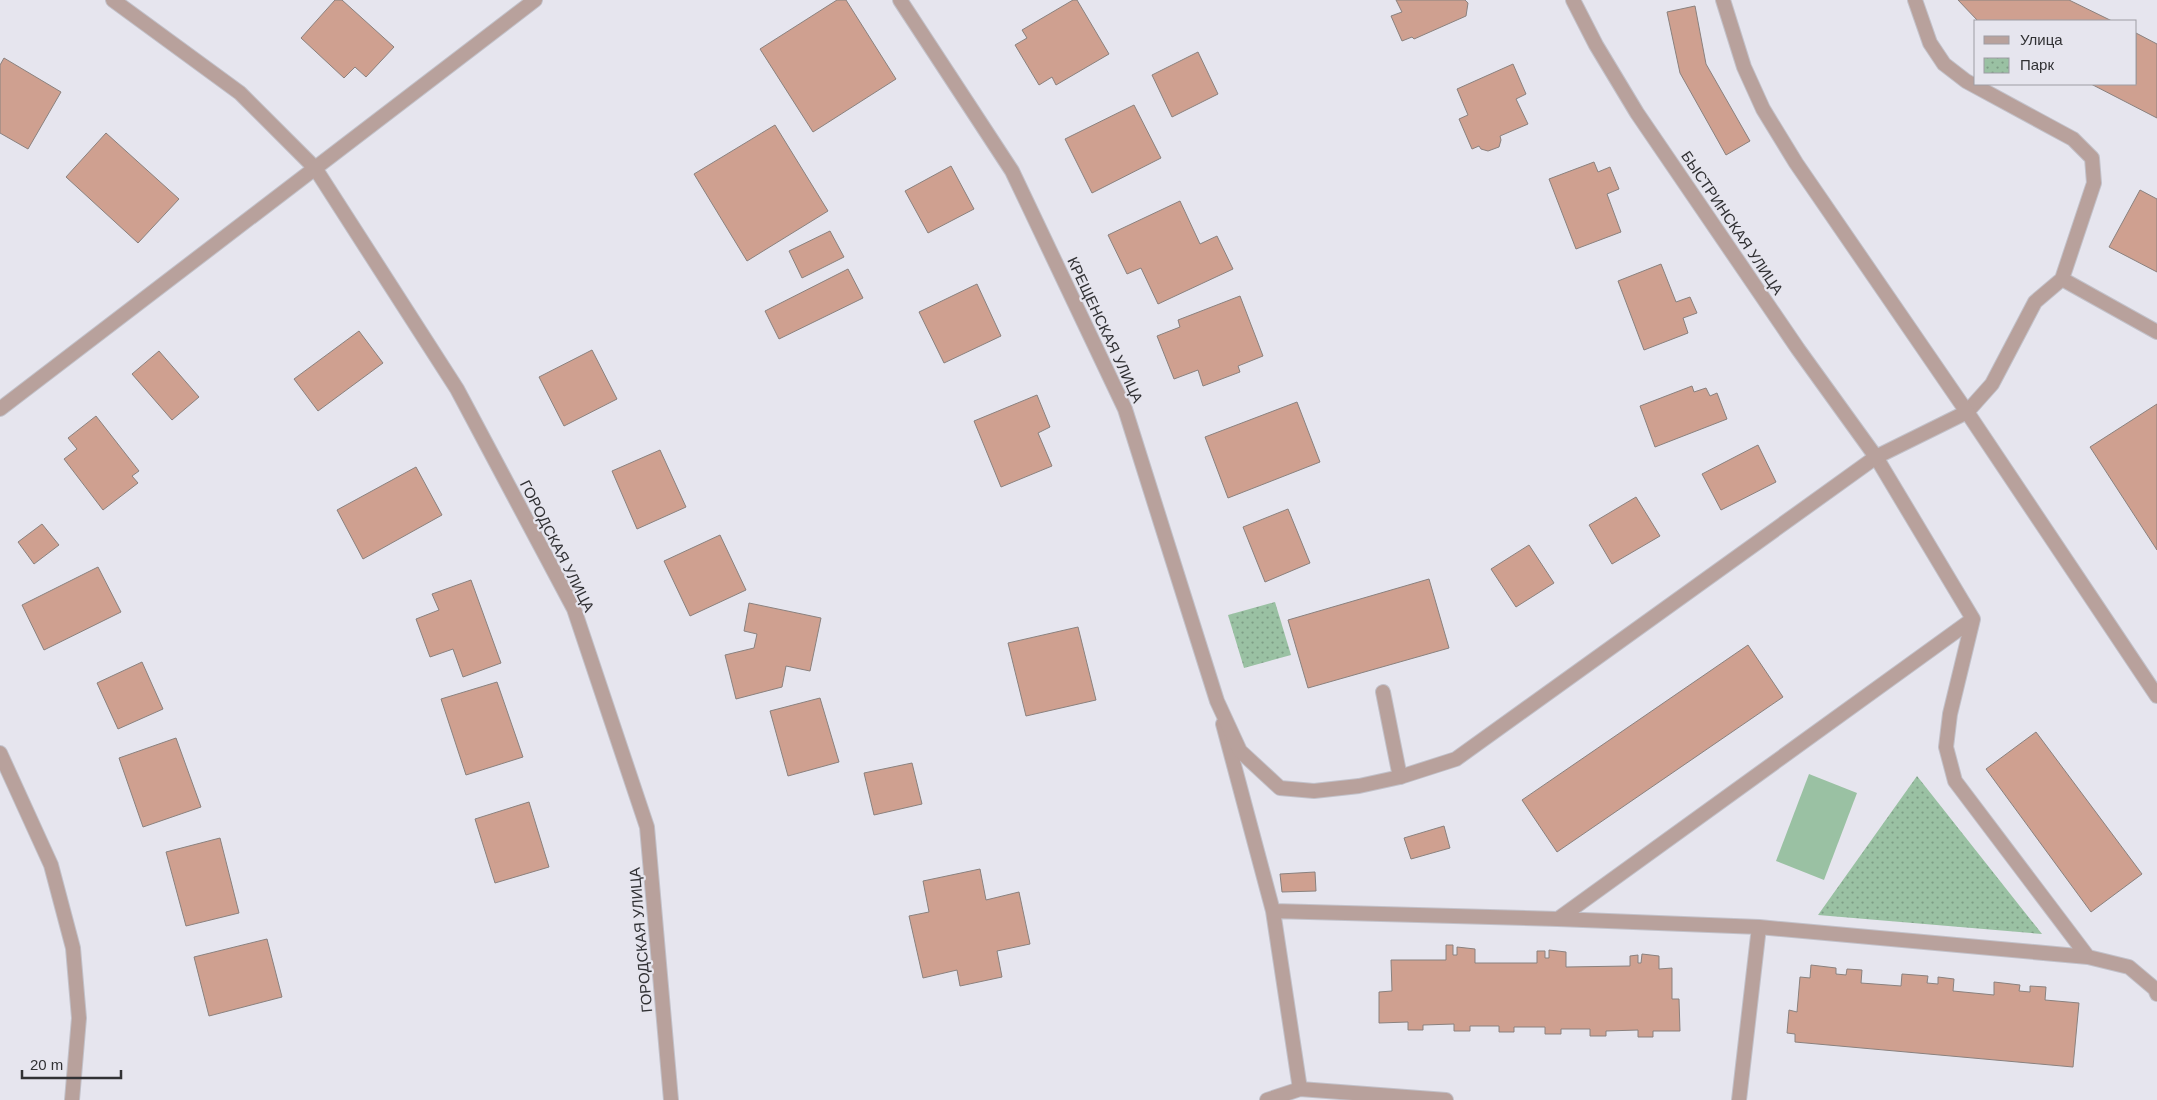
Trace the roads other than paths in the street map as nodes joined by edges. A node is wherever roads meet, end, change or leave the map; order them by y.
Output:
1 (113, 0) edge
2 (535, 0) edge
3 (900, 0) edge
4 (1573, 0) edge
5 (1723, 0) edge
6 (1915, 0) edge
7 (315, 168) junction
8 (2062, 279) junction
9 (2157, 332) edge
10 (0, 409) edge
11 (1967, 412) junction
12 (1876, 457) junction
13 (1973, 619) junction
14 (1383, 692) dead end
15 (2157, 696) edge
16 (1217, 702) junction
17 (0, 753) edge
18 (1400, 777) junction
19 (1273, 911) junction
20 (1558, 919) junction
21 (1759, 927) junction
22 (2088, 957) junction
23 (2157, 994) edge
24 (1300, 1089) junction
25 (72, 1100) edge
26 (671, 1100) edge
27 (1267, 1100) edge
28 (1446, 1100) edge
29 (1739, 1100) edge

1 - 7 street, ГОРОДСКАЯ УЛИЦА
2 - 7 street
3 - 16 street, КРЕЩЕНСКАЯ УЛИЦА
4 - 12 street, БЫСТРИНСКАЯ УЛИЦА
5 - 11 street
6 - 8 street
7 - 10 street
7 - 26 street, ГОРОДСКАЯ УЛИЦА
8 - 9 street
8 - 11 street
11 - 12 street
11 - 15 street
12 - 13 street, БЫСТРИНСКАЯ УЛИЦА
12 - 18 street
13 - 20 street
13 - 22 street
14 - 18 street
16 - 18 street
16 - 19 street
17 - 25 street
19 - 20 street
19 - 24 street
20 - 21 street
21 - 22 street
21 - 29 street
22 - 23 street
24 - 27 street
24 - 28 street

